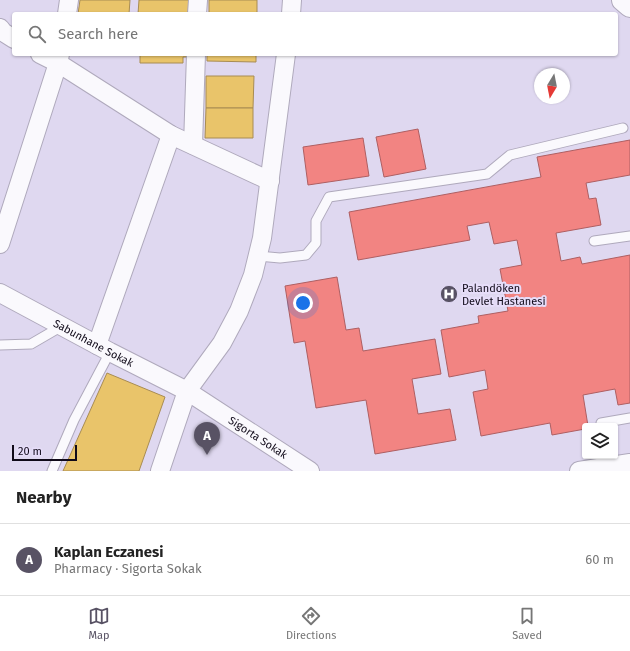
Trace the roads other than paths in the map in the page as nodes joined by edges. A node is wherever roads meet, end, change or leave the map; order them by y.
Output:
1 (69, 0) edge
2 (198, 0) edge
3 (292, 0) edge
4 (623, 0) edge
5 (630, 6) edge
6 (67, 12) edge
7 (197, 12) edge
8 (291, 12) edge
9 (0, 28) edge
10 (12, 37) edge
11 (196, 56) edge
12 (286, 56) edge
13 (59, 58) edge
14 (623, 128) dead end
15 (170, 135) junction
16 (193, 145) junction
17 (270, 181) junction
18 (630, 236) edge
19 (594, 241) dead end
20 (0, 244) edge
21 (258, 256) junction
22 (0, 293) edge
23 (62, 326) junction
24 (0, 345) edge
25 (103, 349) junction
26 (187, 391) junction
27 (630, 418) edge
28 (601, 423) dead end
29 (630, 463) edge
30 (52, 471) edge
31 (160, 471) edge
32 (310, 471) edge
33 (579, 471) edge

1 - 6 street
2 - 7 street
3 - 8 street
4 - 5 highway
9 - 10 street
11 - 16 street
12 - 17 street
13 - 15 street
13 - 20 street
14 - 21 lane
15 - 16 street
15 - 25 street
16 - 17 street
17 - 21 street
18 - 19 lane
21 - 26 street
22 - 23 street, Sabunhane Sokak
23 - 24 lane
23 - 25 street, Sabunhane Sokak
25 - 26 street, Sabunhane Sokak
25 - 30 lane
26 - 31 street
26 - 32 street, Sigorta Sokak
27 - 28 lane
29 - 33 street

